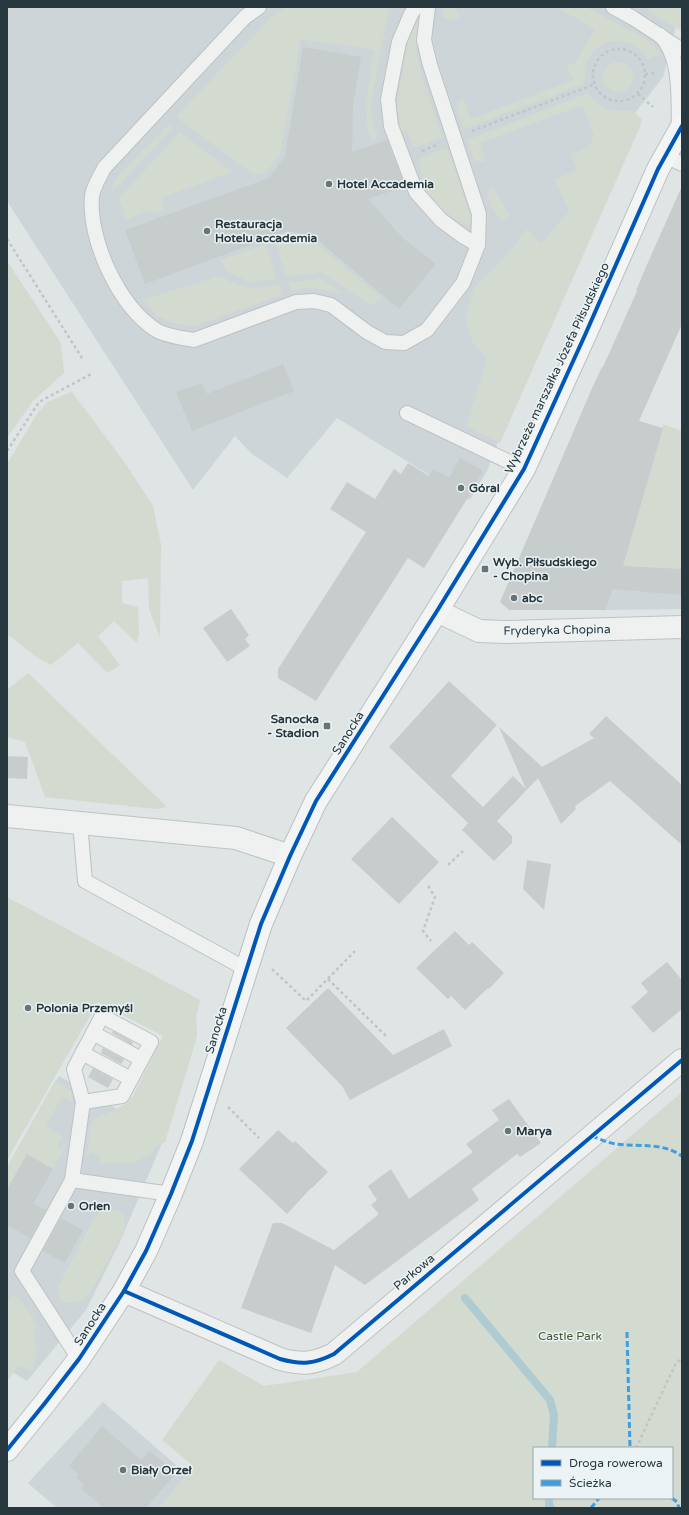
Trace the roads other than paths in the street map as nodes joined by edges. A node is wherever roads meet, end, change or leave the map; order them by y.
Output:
1 (259, 7) edge
2 (416, 7) edge
3 (428, 7) edge
4 (613, 7) edge
5 (660, 35) junction
6 (682, 50) edge
7 (681, 128) edge
8 (673, 160) edge
9 (478, 245) junction
10 (407, 413) dead end
11 (524, 468) junction
12 (437, 611) junction
13 (682, 627) edge
14 (7, 816) edge
15 (80, 823) junction
16 (290, 856) junction
17 (246, 969) junction
18 (93, 1033) junction
19 (82, 1053) junction
20 (142, 1059) junction
21 (682, 1060) edge
22 (131, 1079) junction
23 (83, 1102) junction
24 (72, 1180) junction
25 (171, 1194) junction
26 (124, 1291) junction
27 (79, 1359) junction
28 (7, 1450) edge

1 - 9 lane
2 - 9 lane
3 - 9 lane
4 - 5 lane
5 - 6 lane
5 - 7 lane
7 - 8 main road, Wybrzeże marszałka Józefa Piłsudskiego
8 - 11 main road, Wybrzeże marszałka Józefa Piłsudskiego
10 - 11 lane
11 - 12 main road, Wybrzeże marszałka Józefa Piłsudskiego
12 - 13 street, Fryderyka Chopina
12 - 16 main road, Sanocka
14 - 15 street
15 - 16 street
15 - 17 lane
16 - 17 main road, Sanocka
17 - 25 main road, Sanocka
18 - 19 lane
18 - 20 lane
18 - 20 lane
19 - 22 lane
19 - 23 lane
20 - 22 lane
21 - 26 street, Parkowa
22 - 23 lane
23 - 24 lane
24 - 25 lane
24 - 27 lane
25 - 26 main road, Sanocka
26 - 27 main road, Sanocka
27 - 28 main road, Sanocka

